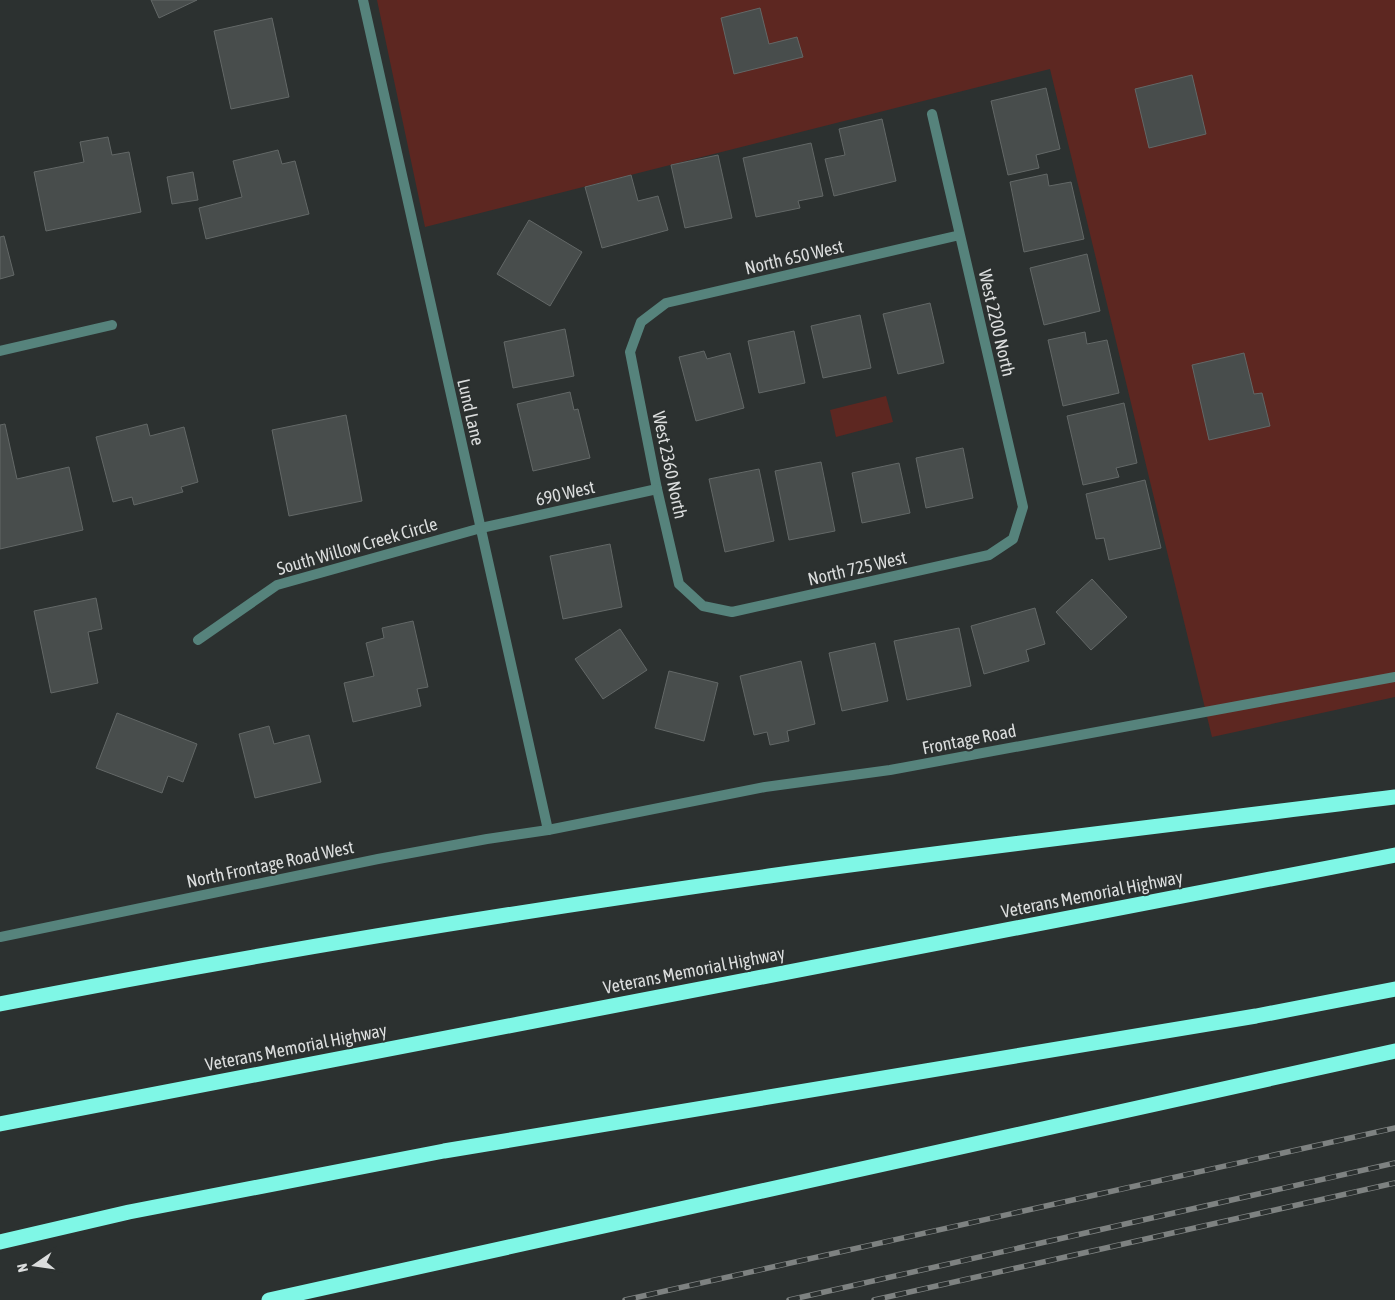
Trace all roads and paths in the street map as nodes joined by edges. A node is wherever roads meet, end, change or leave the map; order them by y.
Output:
1 (363, 0) edge
2 (932, 114) dead end
3 (960, 235) junction
4 (641, 322) joint
5 (112, 325) dead end
6 (0, 351) edge
7 (657, 489) junction
8 (481, 528) junction
9 (1013, 539) joint
10 (703, 606) joint
11 (198, 640) dead end
12 (1395, 677) edge
13 (1395, 797) edge
14 (548, 830) junction
15 (1395, 855) edge
16 (0, 937) edge
17 (1395, 989) edge
18 (0, 1004) edge
19 (1395, 1051) edge
20 (0, 1124) edge
21 (0, 1242) edge
22 (269, 1300) edge

1 - 8 street, Lund Lane
2 - 3 street, West 2200 North
3 - 4 street, North 650 West
3 - 9 street, West 2200 North
4 - 7 street, West 2360 North
5 - 6 street
7 - 8 street, 690 West
7 - 10 street, West 2360 North
8 - 11 street, South Willow Creek Circle
8 - 14 street, Lund Lane
9 - 10 street, North 725 West
12 - 14 street, Frontage Road
13 - 18 highway
14 - 16 street, North Frontage Road West
15 - 20 highway, Veterans Memorial Highway
17 - 21 highway
19 - 22 highway

